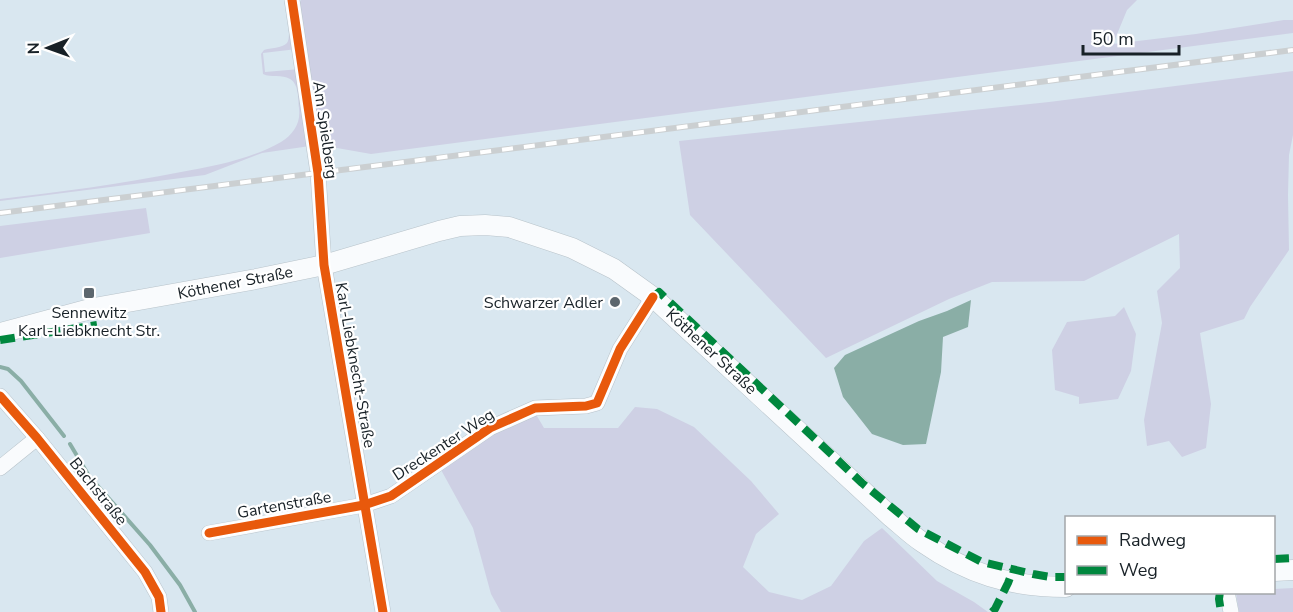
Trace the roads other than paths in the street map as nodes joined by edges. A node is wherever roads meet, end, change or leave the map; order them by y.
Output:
1 (292, 0) edge
2 (324, 265) junction
3 (653, 297) junction
4 (0, 333) edge
5 (0, 396) edge
6 (37, 438) junction
7 (0, 468) edge
8 (364, 505) junction
9 (209, 533) dead end
10 (1293, 570) edge
11 (1275, 571) edge
12 (1065, 587) edge
13 (1227, 594) edge
14 (161, 612) edge
15 (383, 612) edge
16 (1231, 612) edge

1 - 2 street, Am Spielberg
2 - 3 main road, Köthener Straße
2 - 4 main road, Köthener Straße
2 - 8 street, Karl-Liebknecht-Straße
3 - 8 street, Dreckenter Weg
3 - 12 main road, Köthener Straße
5 - 6 street, Bachstraße
6 - 7 street
6 - 14 street, Bachstraße
8 - 9 street, Gartenstraße
8 - 15 street, Karl-Liebknecht-Straße
10 - 11 main road
13 - 16 street

